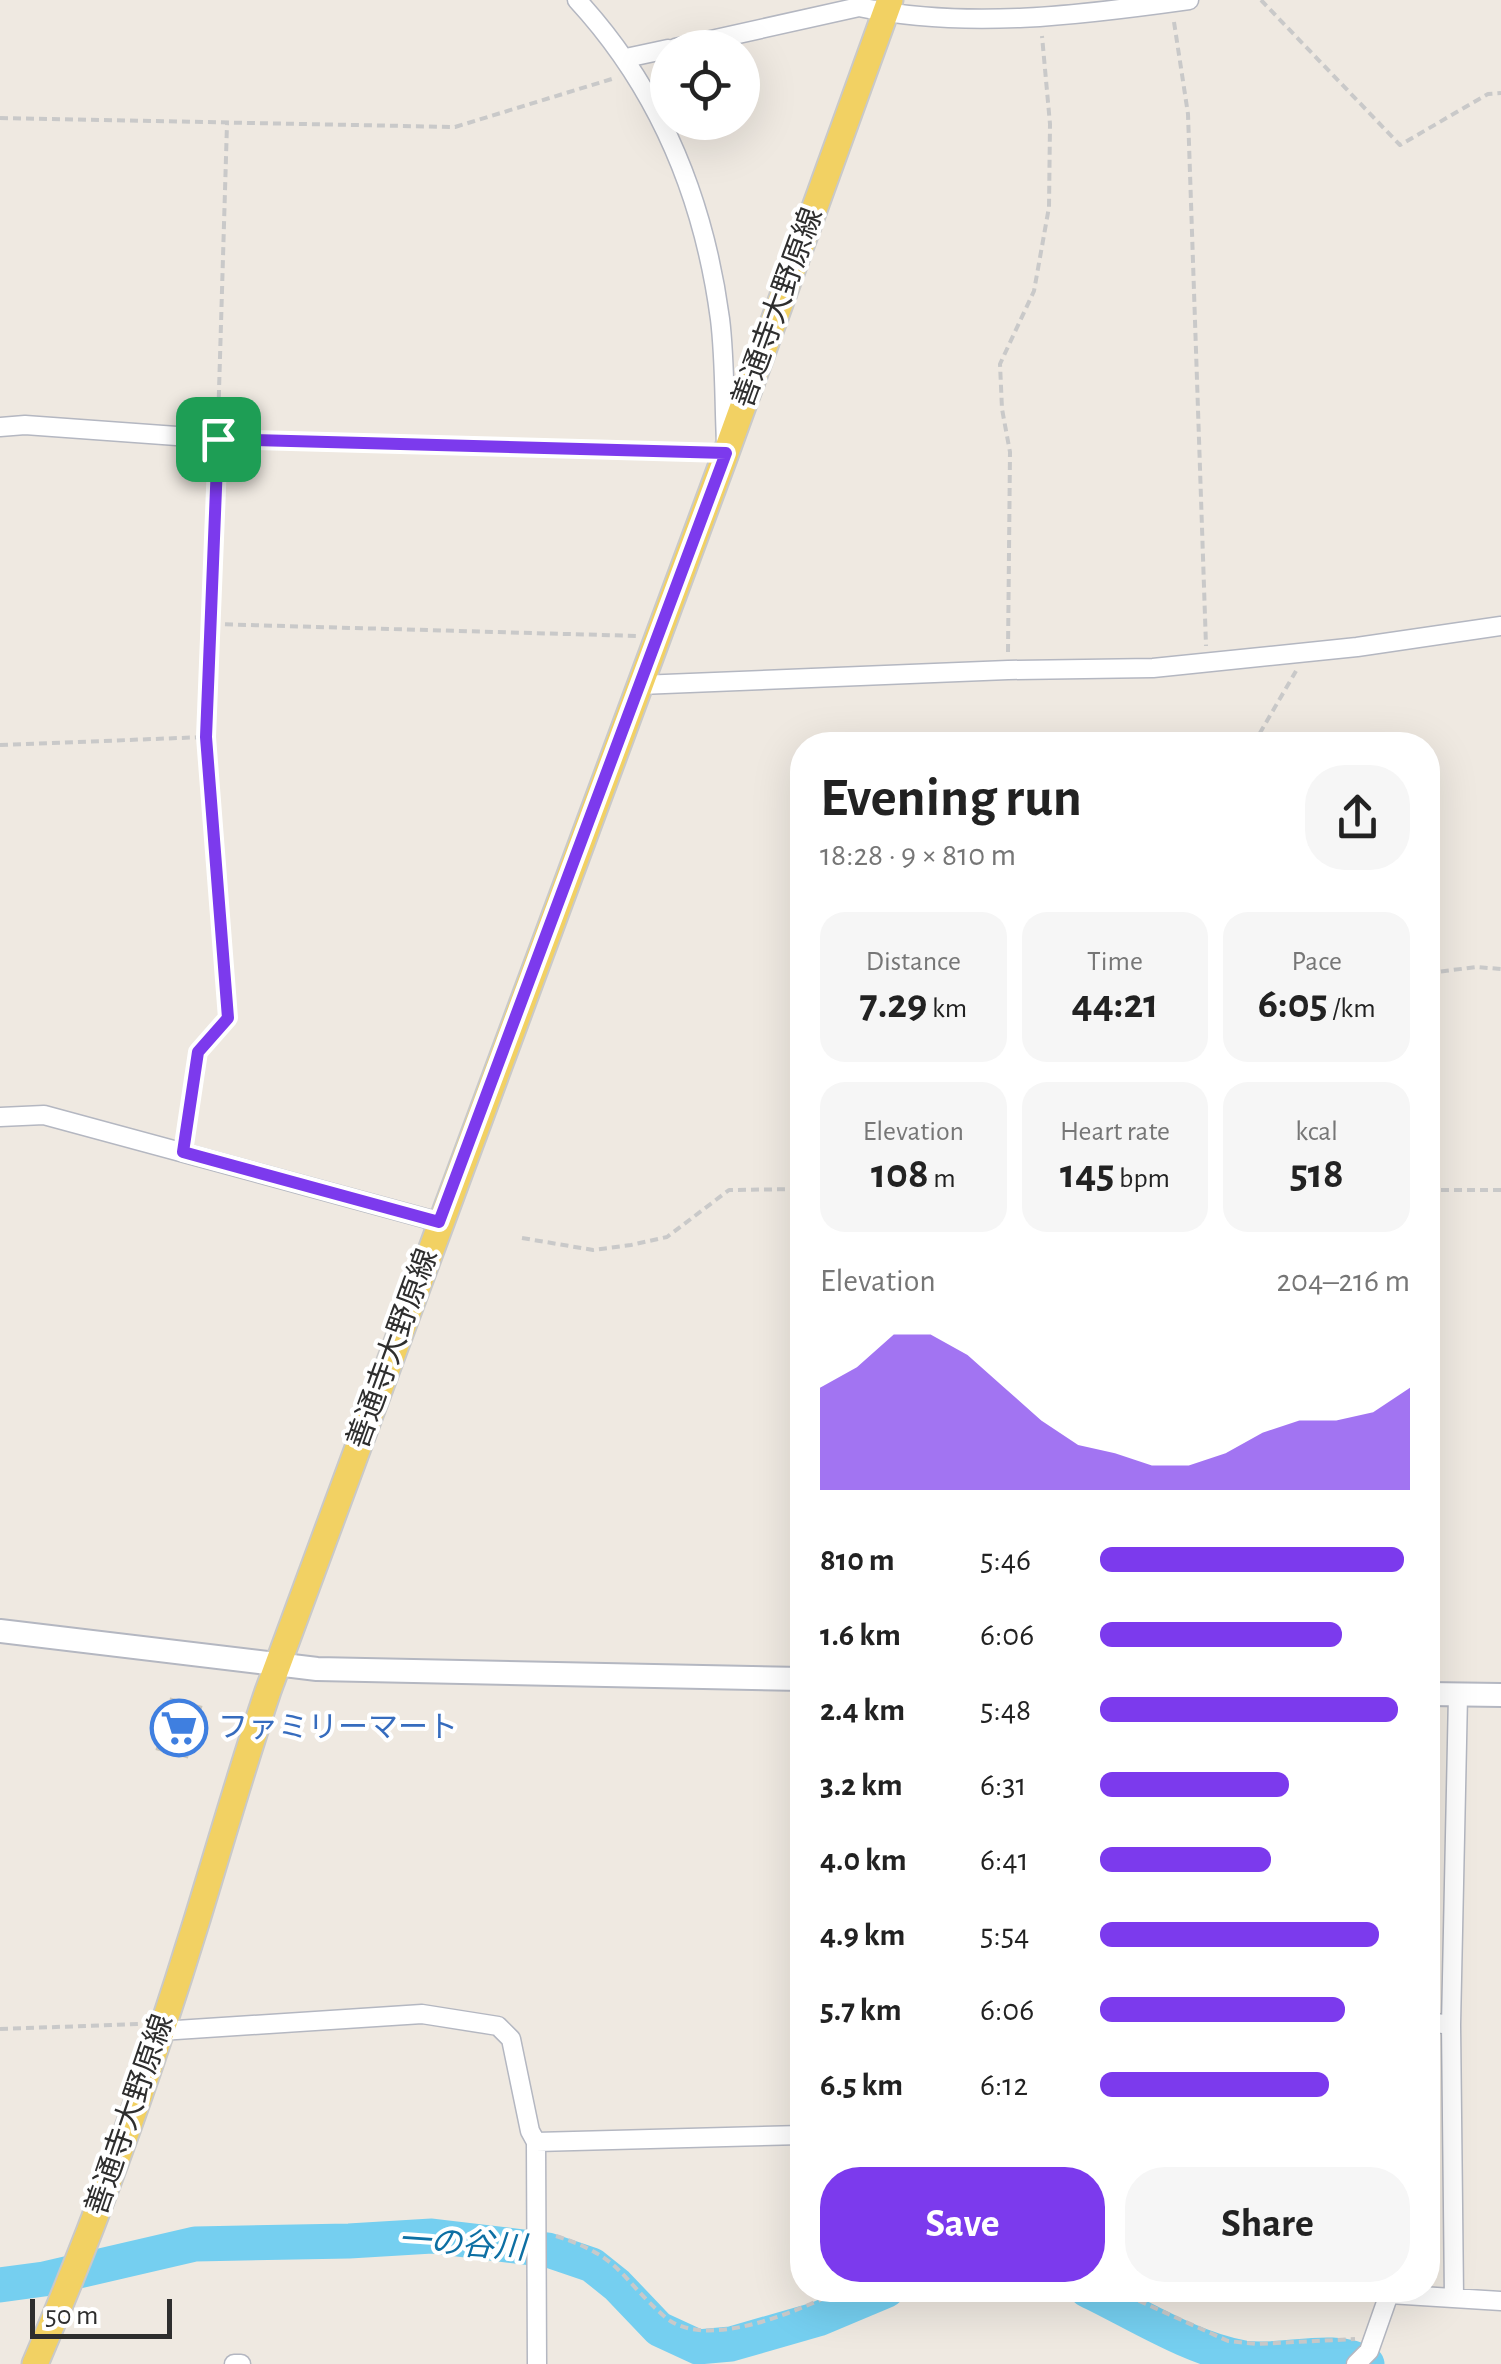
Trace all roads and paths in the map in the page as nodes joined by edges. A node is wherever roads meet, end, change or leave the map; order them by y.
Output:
1 (577, 0) edge
2 (1189, 0) edge
3 (1260, 0) edge
4 (1154, 5) junction
5 (887, 6) edge
6 (1040, 16) junction
7 (754, 30) edge
8 (650, 57) edge
9 (630, 65) junction
10 (1501, 93) edge
11 (0, 118) edge
12 (226, 124) junction
13 (0, 427) edge
14 (218, 439) junction
15 (726, 453) junction
16 (212, 624) junction
17 (1501, 626) edge
18 (656, 636) junction
19 (1307, 652) junction
20 (1207, 660) junction
21 (1008, 670) junction
22 (640, 685) junction
23 (1261, 732) edge
24 (206, 737) junction
25 (0, 745) edge
26 (1501, 969) edge
27 (1440, 972) edge
28 (0, 1117) edge
29 (183, 1152) junction
30 (790, 1189) edge
31 (1440, 1190) edge
32 (1501, 1190) edge
33 (439, 1222) junction
34 (522, 1238) dead end
35 (0, 1631) edge
36 (278, 1666) junction
37 (790, 1679) edge
38 (1440, 1694) edge
39 (1458, 1694) junction
40 (1501, 1696) edge
41 (1440, 2024) edge
42 (1451, 2025) junction
43 (0, 2029) edge
44 (160, 2031) junction
45 (790, 2135) edge
46 (536, 2142) junction
47 (537, 2241) junction
48 (1440, 2297) edge
49 (1454, 2298) junction
50 (1501, 2300) edge
51 (816, 2302) edge
52 (1142, 2302) edge
53 (1386, 2302) edge
54 (1366, 2350) edge
55 (35, 2364) edge
56 (537, 2364) edge

1 - 9 street
2 - 4 street
3 - 10 path
4 - 6 street
4 - 20 path
5 - 6 street
5 - 7 street
5 - 15 main road, 善通寺大野原線
6 - 21 path
8 - 9 street
9 - 12 path
9 - 15 street
11 - 12 path
12 - 14 path
13 - 14 street
14 - 15 path
14 - 16 path
15 - 18 main road, 善通寺大野原線
16 - 18 path
16 - 24 path
17 - 19 street
18 - 22 main road, 善通寺大野原線
19 - 20 street
19 - 23 path
20 - 21 street
21 - 22 street
22 - 33 main road, 善通寺大野原線
24 - 25 path
24 - 29 path
26 - 27 path
28 - 29 street
29 - 33 street
30 - 34 path
31 - 32 path
33 - 36 main road, 善通寺大野原線
35 - 36 street
36 - 37 street
36 - 44 main road, 善通寺大野原線
38 - 39 street
39 - 40 street
39 - 42 street
41 - 42 street
42 - 49 street
43 - 44 path
44 - 46 street
44 - 55 main road, 善通寺大野原線
45 - 46 street
46 - 47 street
47 - 51 path
47 - 56 street
48 - 49 street
49 - 50 street
52 - 54 path
53 - 54 street

